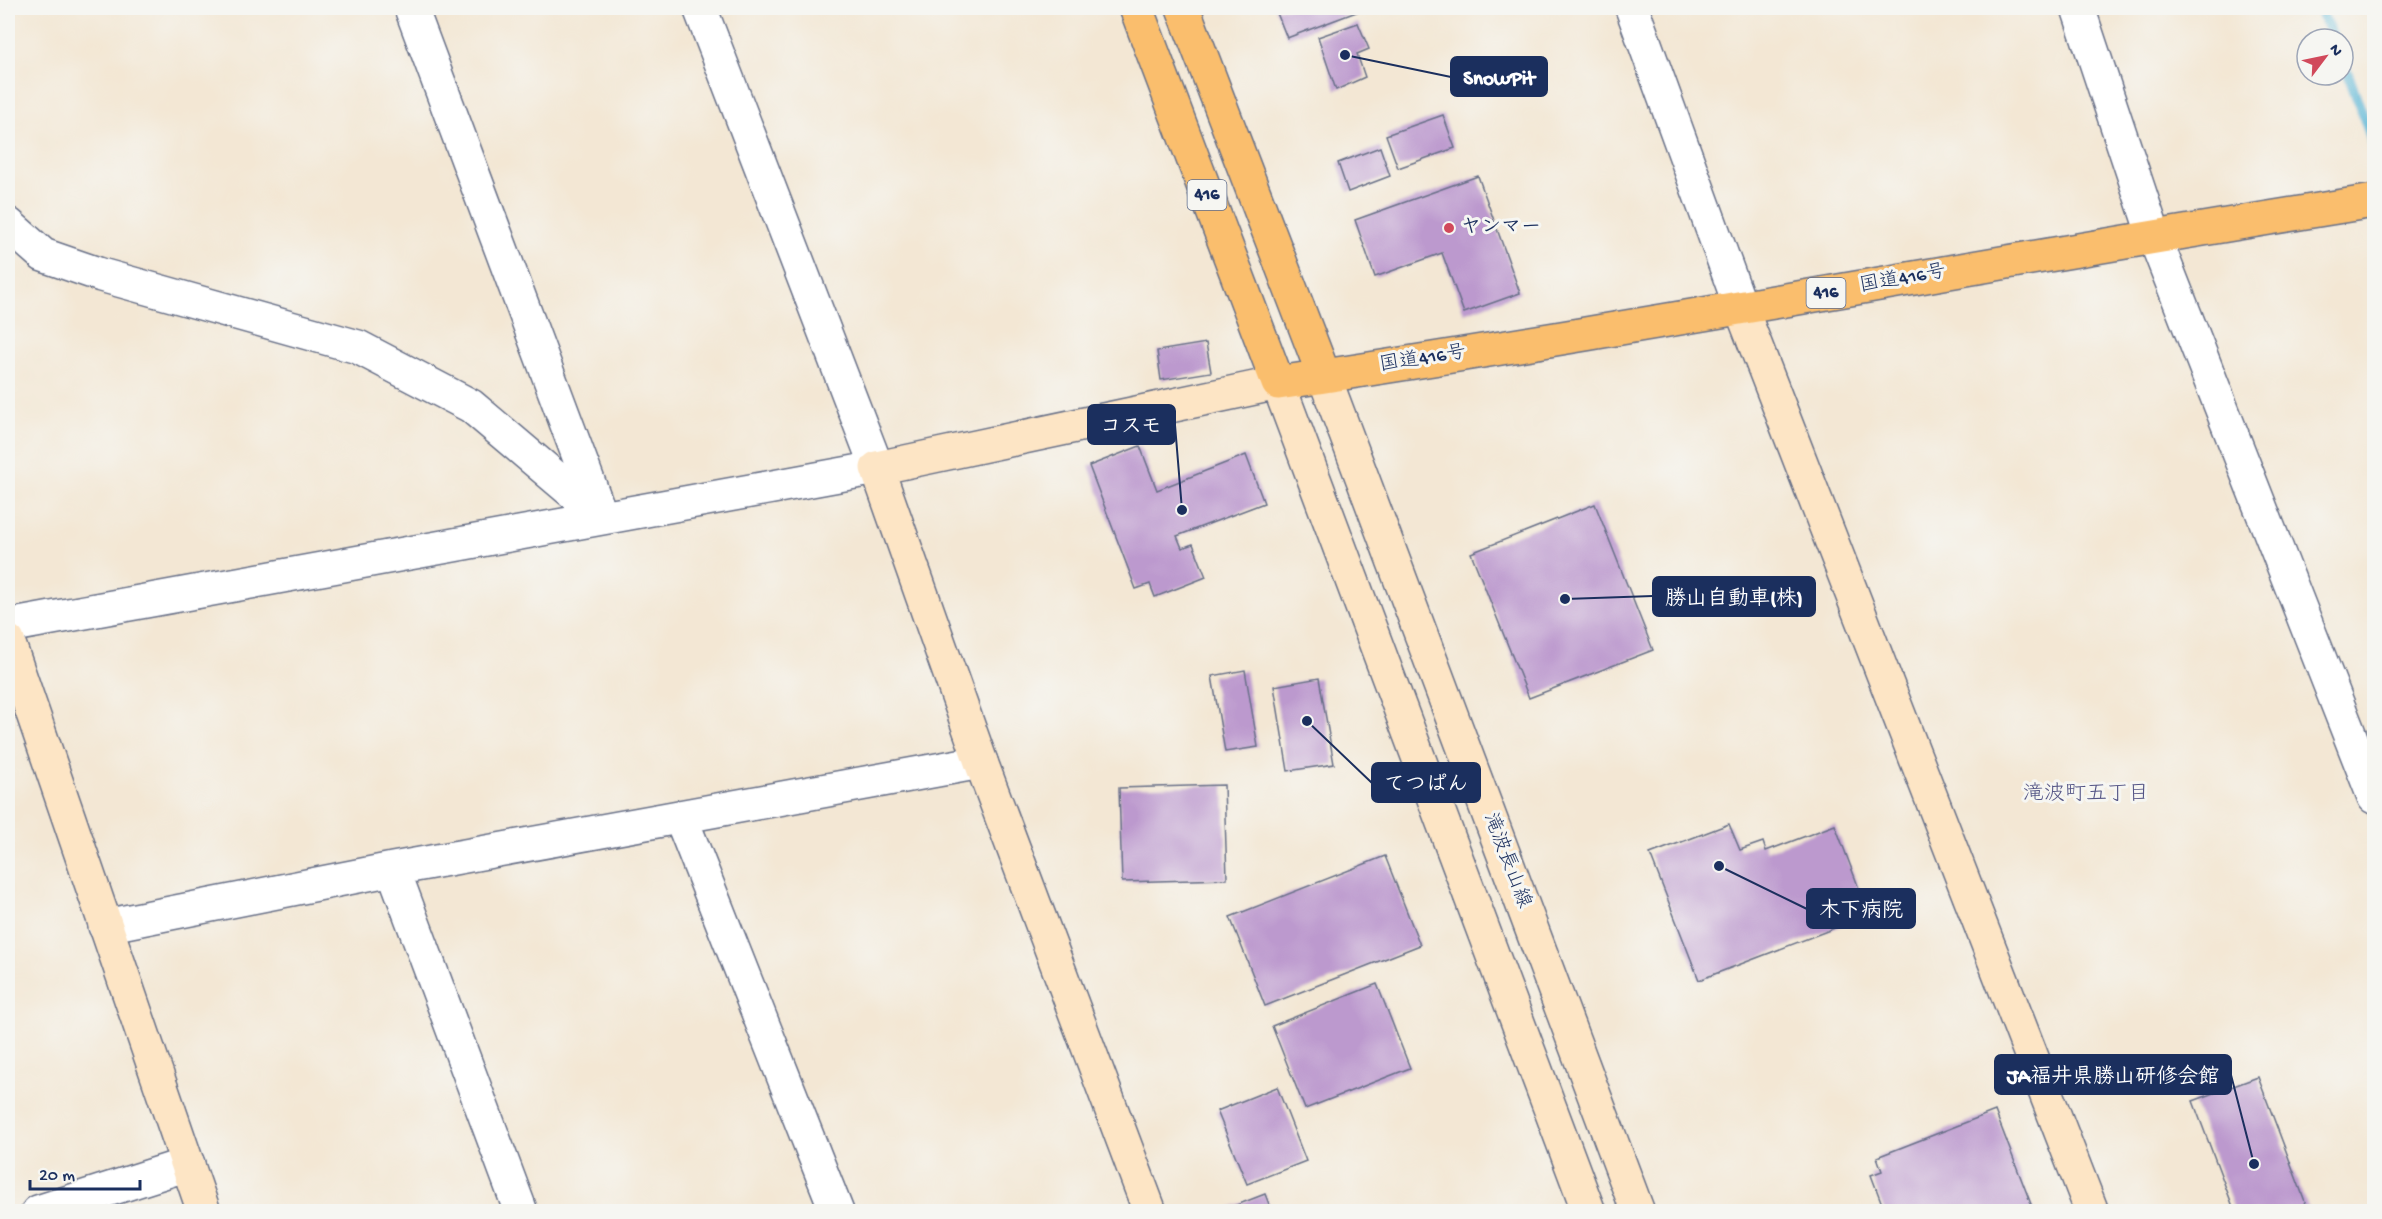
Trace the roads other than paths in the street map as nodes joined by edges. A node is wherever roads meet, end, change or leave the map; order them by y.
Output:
1 (411, 8) edge
2 (700, 8) edge
3 (1136, 8) edge
4 (1183, 8) edge
5 (1632, 8) edge
6 (2078, 8) edge
7 (2374, 201) edge
8 (8, 225) edge
9 (2154, 236) junction
10 (1741, 308) junction
11 (1324, 376) junction
12 (1278, 383) junction
13 (877, 468) junction
14 (602, 517) junction
15 (8, 626) edge
16 (8, 640) edge
17 (981, 762) junction
18 (2374, 797) edge
19 (681, 818) junction
20 (393, 869) junction
21 (105, 926) junction
22 (188, 1164) junction
23 (38, 1212) edge
24 (204, 1212) edge
25 (520, 1212) edge
26 (837, 1212) edge
27 (1150, 1212) edge
28 (1589, 1212) edge
29 (1638, 1212) edge
30 (2092, 1212) edge

1 - 14 street
2 - 13 street
3 - 12 highway, 416
4 - 11 highway, 416
5 - 10 street
6 - 9 street
7 - 9 highway, 国道416号 / 416
8 - 14 street
9 - 10 highway, 国道416号 / 416
9 - 18 street
10 - 11 highway, 国道416号 / 416
10 - 30 street
11 - 12 highway, 国道416号 / 416
11 - 29 street, 滝波長山線
12 - 13 street
12 - 28 street
13 - 14 street
13 - 17 street
14 - 15 street
16 - 21 street
17 - 19 street
17 - 27 street
19 - 20 street
19 - 26 street
20 - 21 street
20 - 25 street
21 - 22 street
22 - 23 street
22 - 24 street

